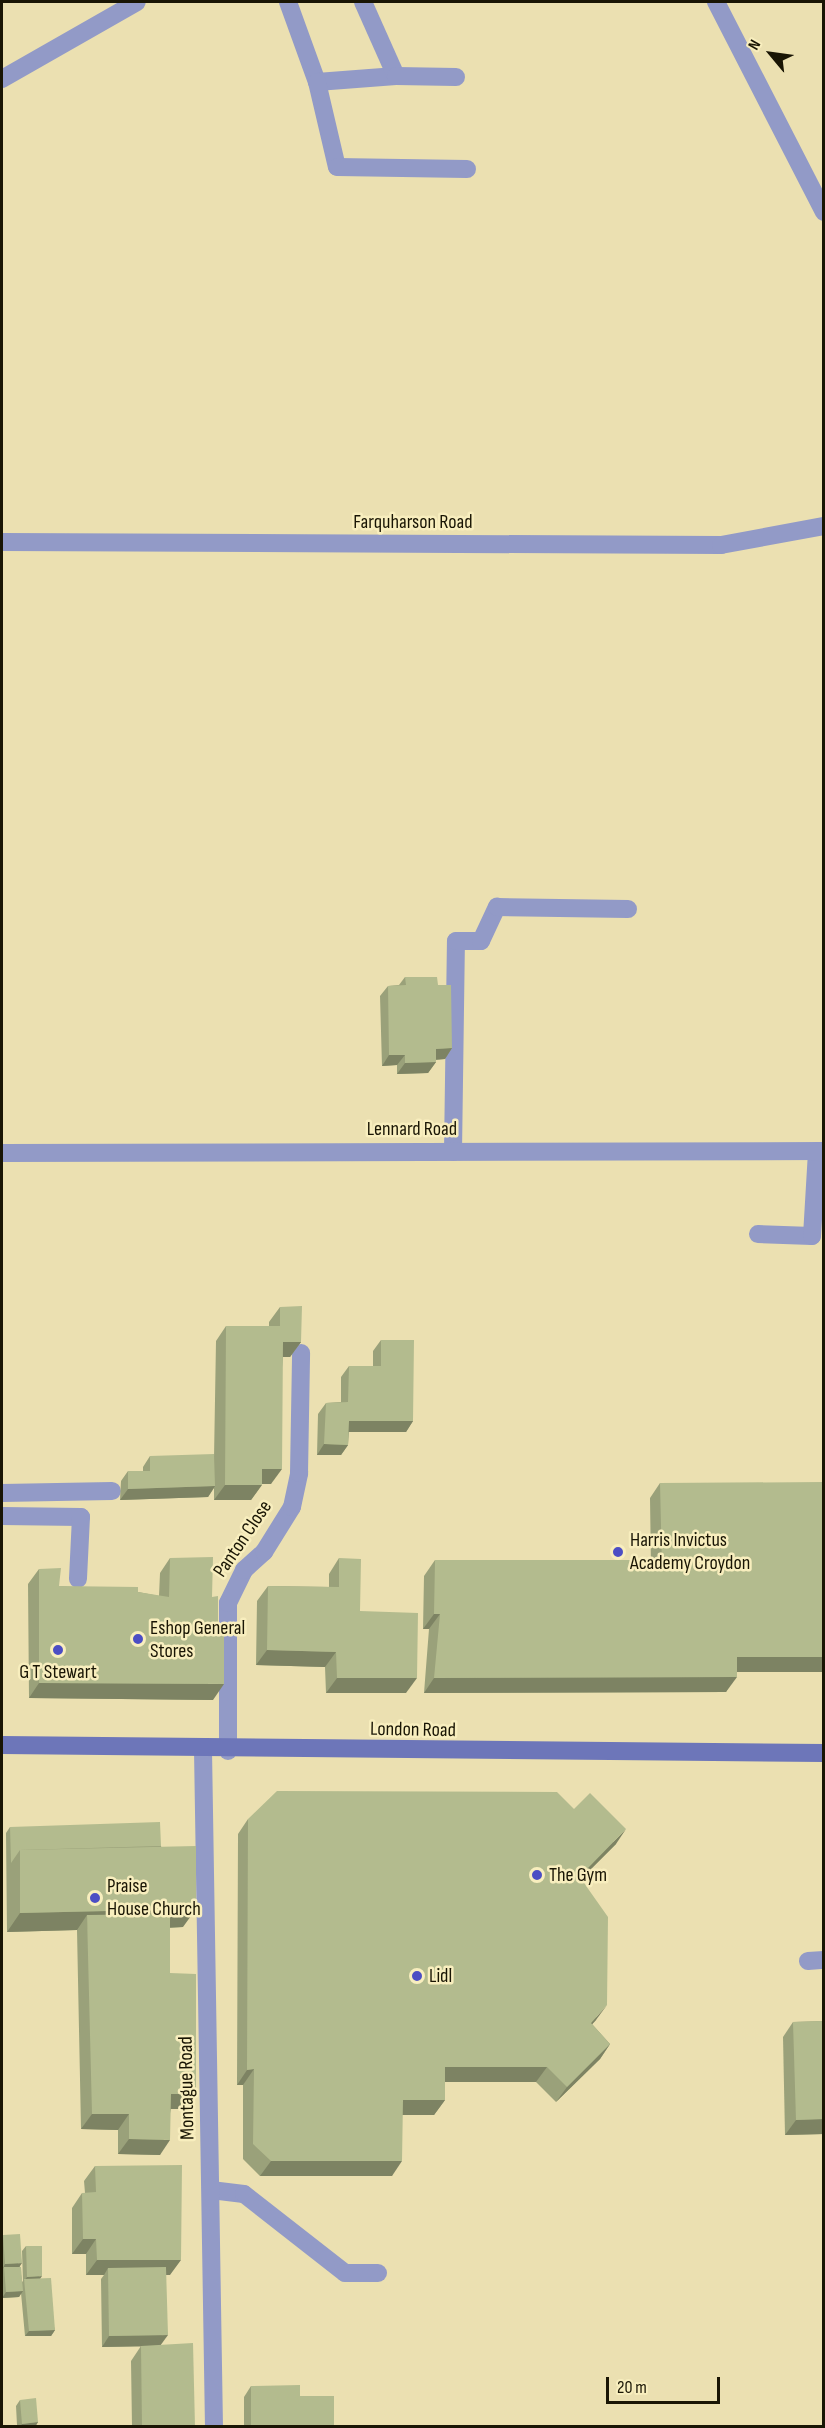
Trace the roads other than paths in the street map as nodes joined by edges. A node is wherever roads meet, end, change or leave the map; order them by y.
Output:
1 (137, 2) edge
2 (288, 2) edge
3 (363, 2) edge
4 (716, 2) edge
5 (396, 76) junction
6 (456, 76) dead end
7 (2, 79) edge
8 (317, 82) junction
9 (467, 169) dead end
10 (824, 212) edge
11 (824, 526) edge
12 (2, 542) edge
13 (628, 909) dead end
14 (820, 1151) edge
15 (453, 1152) junction
16 (2, 1153) edge
17 (758, 1234) dead end
18 (301, 1353) edge
19 (112, 1491) dead end
20 (2, 1493) edge
21 (2, 1516) edge
22 (78, 1580) dead end
23 (2, 1745) edge
24 (203, 1750) junction
25 (228, 1750) junction
26 (824, 1754) edge
27 (211, 2190) junction
28 (378, 2273) dead end
29 (213, 2427) edge

1 - 7 street
2 - 8 street
3 - 5 street
4 - 10 street
5 - 6 street
5 - 8 street
8 - 9 street
11 - 12 street, Farquharson Road
13 - 15 street
14 - 15 street, Lennard Road
14 - 17 street
15 - 16 street, Lennard Road
18 - 25 street, Panton Close
19 - 20 street
21 - 22 street
23 - 24 street, London Road
24 - 25 street, London Road
24 - 27 street, Montague Road
25 - 26 street, London Road
27 - 28 street
27 - 29 street, Montague Road

